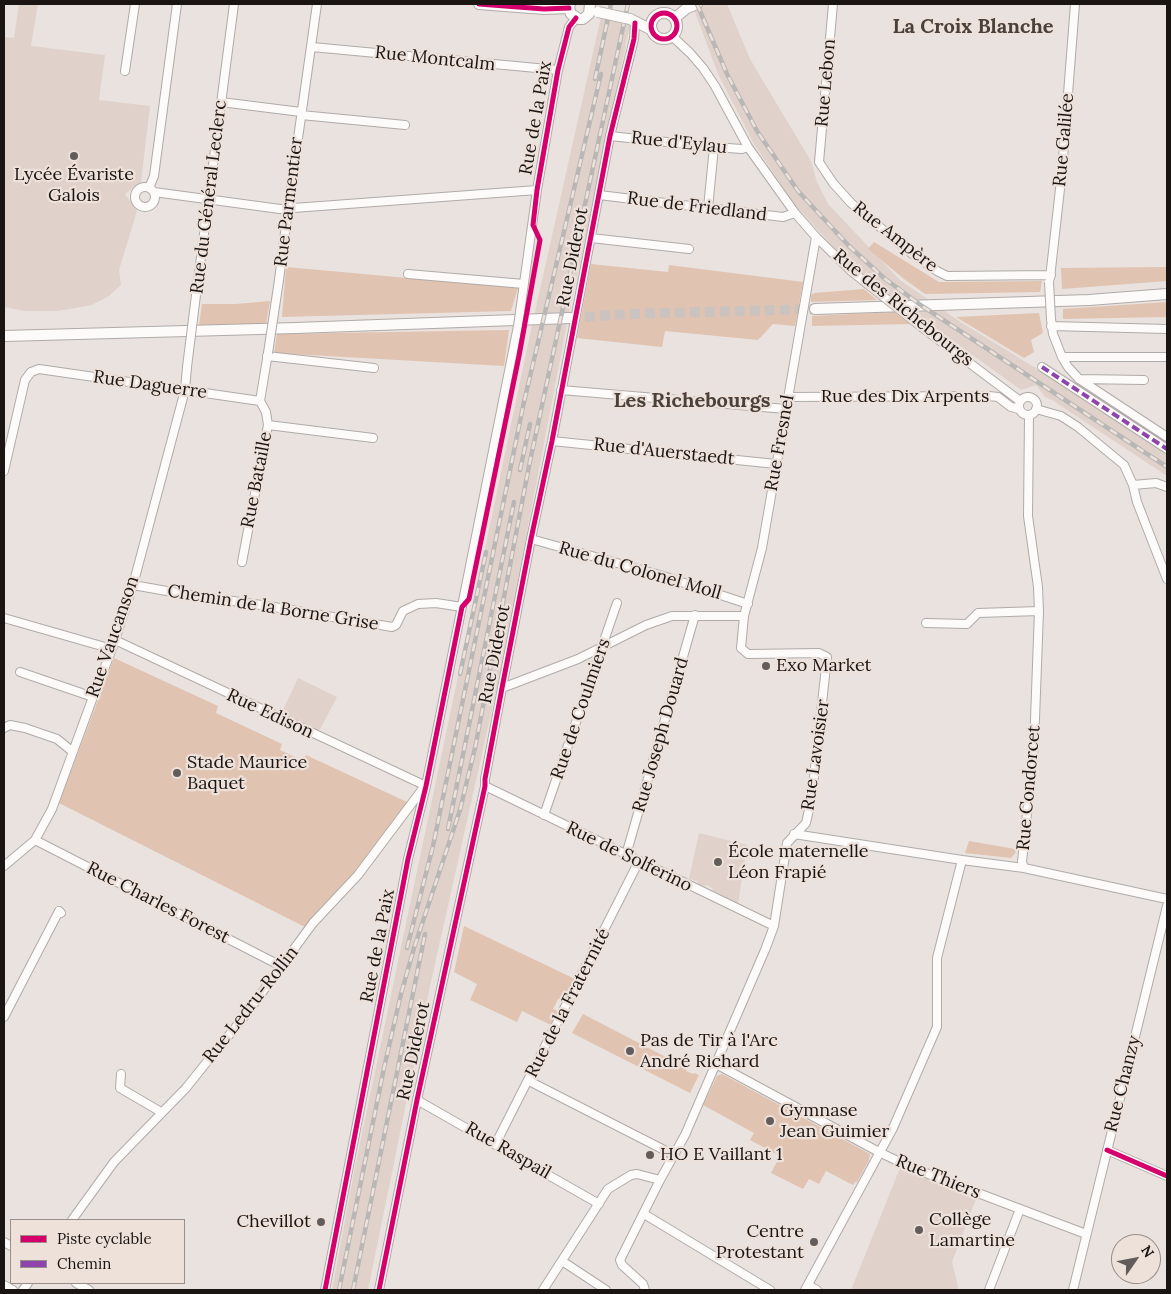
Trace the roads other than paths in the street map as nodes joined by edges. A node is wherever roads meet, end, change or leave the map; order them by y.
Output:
1 (136, 4) edge
2 (177, 4) edge
3 (234, 4) edge
4 (318, 4) edge
5 (479, 4) edge
6 (697, 4) edge
7 (833, 4) edge
8 (1075, 4) edge
9 (516, 6) edge
10 (570, 6) edge
11 (593, 9) edge
12 (576, 18) junction
13 (675, 18) junction
14 (653, 19) junction
15 (632, 21) junction
16 (652, 30) junction
17 (673, 37) junction
18 (312, 46) junction
19 (558, 70) junction
20 (125, 71) dead end
21 (221, 102) junction
22 (301, 113) junction
23 (405, 125) dead end
24 (610, 136) junction
25 (714, 147) junction
26 (748, 147) junction
27 (819, 162) joint
28 (537, 190) junction
29 (599, 195) junction
30 (208, 199) junction
31 (708, 208) junction
32 (288, 209) junction
33 (795, 213) junction
34 (816, 237) junction
35 (591, 238) junction
36 (689, 249) dead end
37 (408, 274) dead end
38 (1050, 278) junction
39 (524, 284) junction
40 (1167, 294) edge
41 (814, 309) tunnel mouth
42 (570, 318) tunnel mouth
43 (1052, 326) junction
44 (1167, 329) edge
45 (4, 336) edge
46 (268, 355) junction
47 (1062, 357) junction
48 (1167, 357) edge
49 (1042, 367) dead end
50 (374, 368) dead end
51 (1079, 379) junction
52 (1144, 380) dead end
53 (996, 382) junction
54 (185, 390) junction
55 (561, 390) junction
56 (788, 397) junction
57 (995, 397) junction
58 (260, 401) junction
59 (1020, 401) junction
60 (786, 409) junction
61 (1019, 409) junction
62 (1036, 409) junction
63 (1028, 416) junction
64 (268, 424) junction
65 (1167, 437) edge
66 (373, 438) dead end
67 (552, 441) junction
68 (7, 442) edge
69 (1167, 449) edge
70 (776, 464) junction
71 (4, 472) edge
72 (1133, 485) junction
73 (1167, 487) edge
74 (531, 539) junction
75 (242, 562) dead end
76 (1167, 579) edge
77 (133, 585) junction
78 (617, 603) dead end
79 (748, 604) junction
80 (462, 607) junction
81 (1039, 611) junction
82 (695, 615) junction
83 (744, 616) junction
84 (4, 618) edge
85 (926, 623) dead end
86 (115, 640) junction
87 (602, 647) junction
88 (112, 648) junction
89 (741, 648) joint
90 (20, 672) dead end
91 (502, 688) junction
92 (93, 697) junction
93 (4, 728) edge
94 (72, 752) junction
95 (426, 786) junction
96 (486, 786) junction
97 (412, 803) junction
98 (420, 809) junction
99 (544, 815) junction
100 (794, 834) junction
101 (35, 840) junction
102 (626, 854) junction
103 (962, 860) junction
104 (639, 861) junction
105 (4, 866) edge
106 (1024, 868) junction
107 (1167, 899) edge
108 (1167, 906) edge
109 (61, 913) dead end
110 (774, 926) junction
111 (281, 966) junction
112 (4, 1017) edge
113 (716, 1064) junction
114 (121, 1074) dead end
115 (529, 1081) junction
116 (417, 1100) junction
117 (161, 1112) junction
118 (496, 1144) junction
119 (1107, 1150) junction
120 (879, 1152) junction
121 (674, 1155) junction
122 (1167, 1176) edge
123 (660, 1180) junction
124 (599, 1204) junction
125 (1020, 1209) junction
126 (644, 1214) junction
127 (73, 1219) edge
128 (1086, 1234) junction
129 (562, 1261) junction
130 (78, 1284) edge
131 (4, 1285) edge
132 (806, 1288) edge
133 (14, 1290) edge
134 (89, 1290) edge
135 (325, 1290) edge
136 (379, 1290) edge
137 (543, 1290) edge
138 (606, 1290) edge
139 (645, 1290) edge
140 (770, 1290) edge
141 (817, 1290) edge
142 (989, 1290) edge
143 (1073, 1290) edge

1 - 20 street
2 - 30 street
3 - 21 street, Rue du Général Leclerc
4 - 18 street, Rue Parmentier
5 - 9 main road
6 - 13 main road
7 - 27 street, Rue Lebon
8 - 38 street, Rue Galilée
9 - 10 main road
10 - 12 main road
11 - 12 main road
11 - 15 main road, bridge
12 - 19 street, Rue de la Paix
13 - 14 main road
13 - 17 main road
14 - 15 main road
14 - 16 main road
15 - 16 main road
15 - 24 street, Rue Diderot
16 - 17 main road
17 - 26 street, Rue des Richebourgs
18 - 19 street, Rue Montcalm
18 - 22 street, Rue Parmentier
19 - 28 street, Rue de la Paix
21 - 22 street
21 - 30 street, Rue du Général Leclerc
22 - 23 street
22 - 32 street, Rue Parmentier
24 - 25 street, Rue d'Eylau
24 - 29 street, Rue Diderot
25 - 26 street, Rue d'Eylau
25 - 31 street
26 - 33 street, Rue des Richebourgs
27 - 38 street, Rue Ampère
28 - 32 street
28 - 39 street, Rue de la Paix
29 - 31 street, Rue de Friedland
29 - 35 street, Rue Diderot
30 - 32 street
30 - 54 street, Rue du Général Leclerc, bridge
31 - 33 street, Rue de Friedland
32 - 46 street, Rue Parmentier, bridge
33 - 34 street, Rue des Richebourgs
34 - 53 street, Rue des Richebourgs, bridge
34 - 56 street, Rue Fresnel
35 - 36 street, Rue Diderot
35 - 55 street, Rue Diderot
37 - 39 street
38 - 43 street, Rue Galilée, bridge
39 - 80 street, Rue de la Paix, bridge
40 - 41 main road
42 - 45 main road
43 - 44 street
43 - 47 street, Rue Galilée
46 - 50 street
46 - 58 street, Rue Parmentier
47 - 48 street
47 - 51 street, Rue Galilée
49 - 69 street
51 - 52 street
51 - 65 street, Rue Galilée
53 - 57 street
53 - 59 street, Rue des Richebourgs
54 - 58 street, Rue Daguerre
54 - 68 street, Rue Daguerre
54 - 77 street, Rue Vaucanson
55 - 60 street
55 - 67 street, Rue Diderot
56 - 57 street, Rue des Dix Arpents
56 - 60 street, Rue Fresnel
57 - 61 street, Rue des Dix Arpents
58 - 64 street, Rue Bataille
59 - 61 street
59 - 62 street
60 - 70 street, Rue Fresnel
61 - 63 street
62 - 63 street
62 - 72 street
63 - 81 street, Rue Condorcet
64 - 66 street
64 - 75 street, Rue Bataille
67 - 70 street, Rue d'Auerstaedt
67 - 74 street, Rue Diderot
68 - 71 street
70 - 79 street, Rue Fresnel
72 - 73 street
72 - 76 street
74 - 79 street, Rue du Colonel Moll
74 - 91 street, Rue Diderot
77 - 80 street, Chemin de la Borne Grise
77 - 86 street, Rue Vaucanson
78 - 87 street, Rue de Coulmiers
79 - 83 street, Rue Fresnel
80 - 95 street, Rue de la Paix
81 - 85 street
81 - 106 street, Rue Condorcet
82 - 83 street
82 - 87 street
82 - 102 street, Rue Joseph Douard
83 - 89 street, Rue Fresnel
84 - 88 street
86 - 88 street, Rue Vaucanson
86 - 95 street, Rue Edison
87 - 91 street
87 - 99 street, Rue de Coulmiers
88 - 92 street, Rue Vaucanson
89 - 100 street, Rue Lavoisier
90 - 92 street
91 - 96 street, Rue Diderot
92 - 94 street, Rue Vaucanson
93 - 94 street
94 - 101 street, Rue Vaucanson
95 - 97 street, Rue Ledru-Rollin
95 - 98 street, Rue de la Paix
96 - 99 street, Rue de Solferino
96 - 116 street, Rue Diderot
97 - 98 street
97 - 111 street, Rue Ledru-Rollin
98 - 135 street, Rue de la Paix
99 - 102 street, Rue de Solferino
100 - 103 street, Rue Condorcet
100 - 110 street, Rue Lavoisier
101 - 105 street, Rue Vaucanson
101 - 111 street, Rue Charles Forest
102 - 104 street, Rue de Solferino
103 - 106 street, Rue Condorcet
103 - 120 street
104 - 110 street, Rue de Solferino
104 - 115 street, Rue de la Fraternité
106 - 107 street
108 - 119 street, Rue Chanzy
109 - 112 street
110 - 113 street, Rue Lavoisier
111 - 117 street, Rue Ledru-Rollin
113 - 120 street, Rue Thiers
113 - 121 street, Rue Lavoisier
114 - 117 street
115 - 118 street, Rue de la Fraternité
115 - 121 street
116 - 118 street, Rue Raspail
116 - 136 street, Rue Diderot
117 - 127 street, Rue Ledru-Rollin
118 - 124 street, Rue Raspail
119 - 122 street
119 - 128 street, Rue Chanzy
120 - 125 street, Rue Thiers
120 - 132 street
121 - 123 street, Rue Lavoisier
123 - 124 street
123 - 126 street, Rue Lavoisier
124 - 129 street
125 - 128 street, Rue Thiers
125 - 142 street
126 - 139 street, Rue Lavoisier
126 - 140 street
128 - 143 street, Rue Chanzy
129 - 137 street
129 - 138 street
130 - 134 street
131 - 133 street
132 - 141 street

